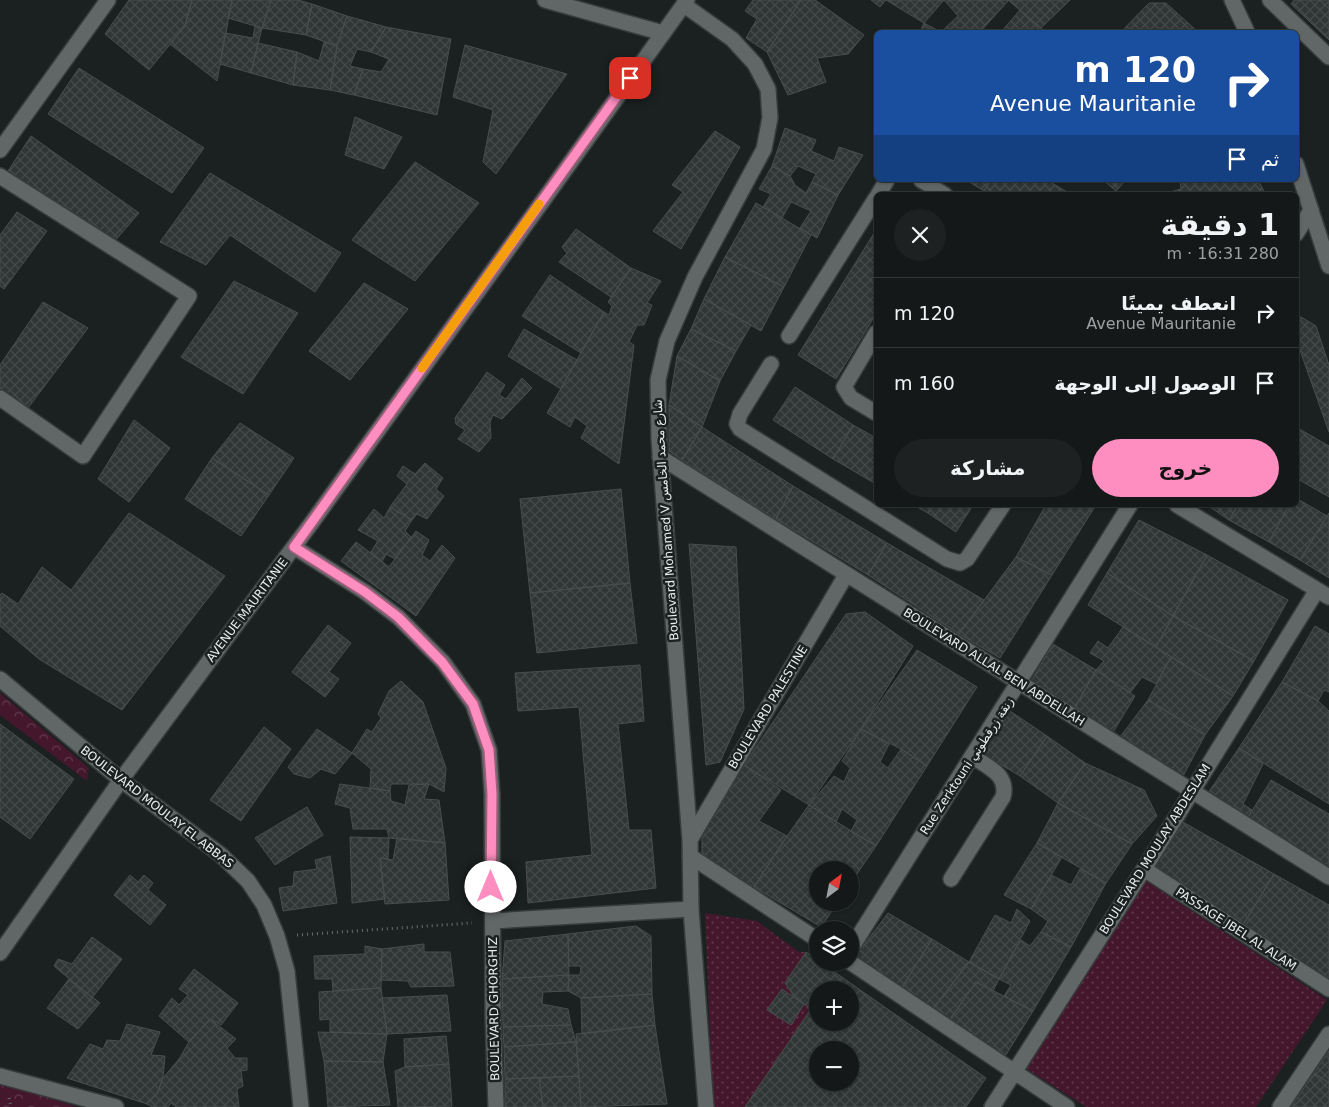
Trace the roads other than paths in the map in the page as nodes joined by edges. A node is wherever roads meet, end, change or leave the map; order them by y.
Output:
1 (108, 0) edge
2 (545, 0) edge
3 (1232, 0) edge
4 (1270, 0) edge
5 (686, 2) edge
6 (1246, 30) edge
7 (664, 33) junction
8 (1329, 57) edge
9 (0, 150) edge
10 (1299, 173) edge
11 (0, 176) edge
12 (923, 182) edge
13 (940, 192) edge
14 (874, 201) edge
15 (1311, 210) junction
16 (1299, 229) edge
17 (1329, 266) edge
18 (789, 336) dead end
19 (874, 336) edge
20 (772, 364) dead end
21 (0, 398) edge
22 (874, 412) edge
23 (660, 458) junction
24 (1002, 507) edge
25 (1129, 507) edge
26 (1180, 507) edge
27 (294, 547) junction
28 (846, 574) junction
29 (1323, 594) edge
30 (0, 679) edge
31 (1020, 683) junction
32 (972, 756) junction
33 (121, 780) junction
34 (1192, 791) junction
35 (690, 840) junction
36 (690, 856) junction
37 (1144, 869) junction
38 (1329, 877) edge
39 (951, 879) dead end
40 (691, 909) junction
41 (493, 922) junction
42 (809, 934) edge
43 (859, 936) edge
44 (0, 953) edge
45 (859, 968) edge
46 (1329, 989) edge
47 (1329, 1034) edge
48 (1014, 1073) junction
49 (0, 1076) edge
50 (116, 1107) edge
51 (301, 1107) edge
52 (496, 1107) edge
53 (706, 1107) edge
54 (992, 1107) edge
55 (1066, 1107) edge
56 (1280, 1107) edge

1 - 9 street
2 - 7 street
3 - 6 street
4 - 8 street
5 - 7 street, AVENUE MAURITANIE
5 - 23 street, Boulevard Mohamed V شارع محمد الخامس
7 - 27 street, AVENUE MAURITANIE
10 - 15 street
11 - 21 street
12 - 13 street
14 - 18 street
15 - 16 street
15 - 17 street
19 - 22 street
20 - 24 street
23 - 28 street, BOULEVARD ALLAL BEN ABDELLAH
23 - 35 street, Boulevard Mohamed V شارع محمد الخامس
25 - 31 street, Rue Zerktouni زنقة زرقطوني
26 - 29 street
27 - 33 street, AVENUE MAURITANIE
27 - 41 street, BOULEVARD GHORGHIZ
28 - 31 street, BOULEVARD ALLAL BEN ABDELLAH
28 - 35 street, BOULEVARD PALESTINE
29 - 34 street, BOULEVARD MOULAY ABDESLAM
30 - 33 street, BOULEVARD MOULAY EL ABBAS
31 - 32 street, Rue Zerktouni زنقة زرقطوني
31 - 34 street, BOULEVARD ALLAL BEN ABDELLAH
32 - 39 street
32 - 43 street, Rue Zerktouni زنقة زرقطوني
33 - 44 street, AVENUE MAURITANIE
33 - 51 street, BOULEVARD MOULAY EL ABBAS
34 - 37 street, BOULEVARD MOULAY ABDESLAM
34 - 38 street, BOULEVARD ALLAL BEN ABDELLAH
35 - 36 street, Boulevard Mohamed V شارع محمد الخامس
36 - 40 street, Boulevard Mohamed V شارع محمد الخامس
36 - 42 street
37 - 46 street, PASSAGE JBEL AL ALAM
37 - 48 street, BOULEVARD MOULAY ABDESLAM
40 - 41 street
40 - 53 street, Boulevard Mohamed V شارع محمد الخامس
41 - 52 street, BOULEVARD GHORGHIZ
45 - 48 street
47 - 56 street
48 - 54 street, BOULEVARD MOULAY ABDESLAM
48 - 55 street
49 - 50 street

